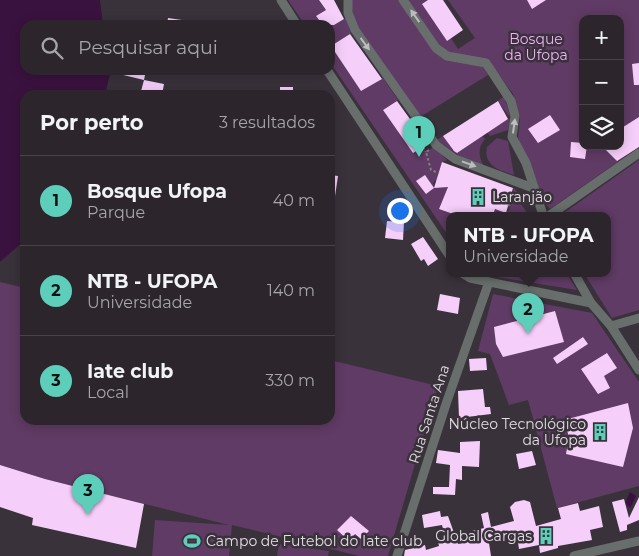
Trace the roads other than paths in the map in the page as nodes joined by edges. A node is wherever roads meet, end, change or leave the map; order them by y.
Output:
1 (281, 0) edge
2 (348, 0) edge
3 (403, 0) edge
4 (294, 20) edge
5 (330, 75) edge
6 (639, 153) edge
7 (533, 188) junction
8 (542, 212) edge
9 (554, 212) edge
10 (446, 250) edge
11 (466, 277) edge
12 (576, 277) edge
13 (489, 282) junction
14 (590, 303) junction
15 (639, 318) edge
16 (611, 326) junction
17 (639, 370) edge
18 (639, 541) edge
19 (397, 556) edge
20 (574, 556) edge

1 - 4 street
2 -> 7 street
7 -> 3 street
5 - 10 street
6 - 9 street
7 - 8 street
11 - 13 street
12 - 14 street
13 - 14 street
13 - 19 street, Rua Santa Ana
14 - 16 street
15 - 16 street
16 - 17 street
18 - 20 street

